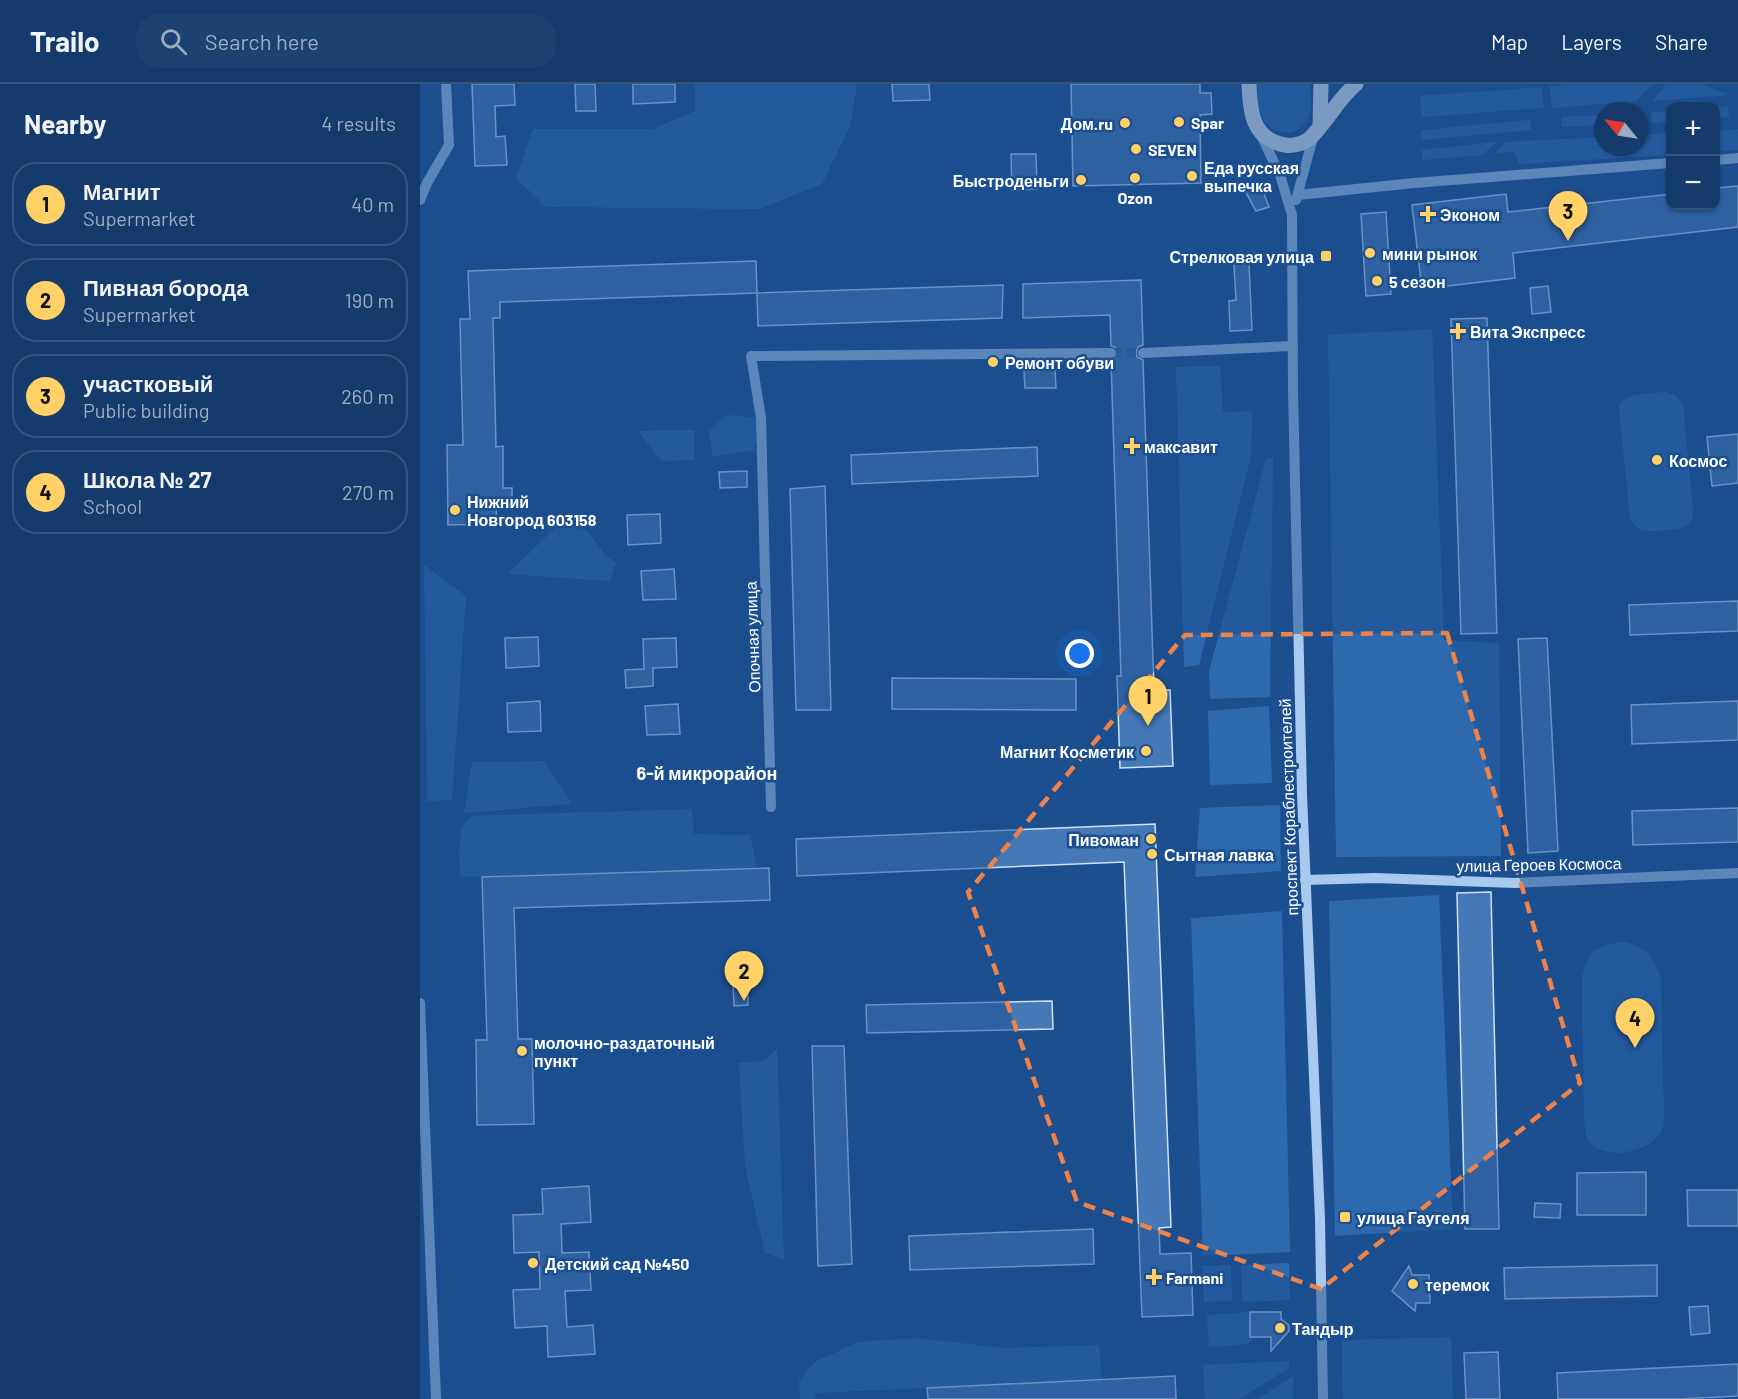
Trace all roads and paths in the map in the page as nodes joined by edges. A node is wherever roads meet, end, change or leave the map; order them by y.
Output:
1 (446, 84) edge
2 (1249, 84) edge
3 (1321, 84) edge
4 (1356, 84) edge
5 (1317, 130) junction
6 (1260, 132) junction
7 (1738, 158) edge
8 (1720, 160) edge
9 (1666, 163) edge
10 (1298, 195) junction
11 (420, 200) edge
12 (1292, 214) junction
13 (1293, 346) junction
14 (1111, 352) tunnel mouth
15 (1143, 353) tunnel mouth
16 (771, 807) dead end
17 (1738, 873) edge
18 (1305, 880) junction
19 (420, 1003) edge
20 (422, 1118) edge
21 (436, 1399) edge
22 (1323, 1399) edge

1 - 11 street
2 - 6 main road
3 - 5 main road
4 - 5 main road
5 - 6 main road
5 - 10 street
6 - 12 street
7 - 8 street
9 - 10 street
10 - 12 street
12 - 13 street, проспект Кораблестроителей
13 - 15 street
13 - 18 street, проспект Кораблестроителей
14 - 16 street, Опочная улица
17 - 18 street, улица Героев Космоса
18 - 22 street, проспект Кораблестроителей
19 - 20 street
20 - 21 street

